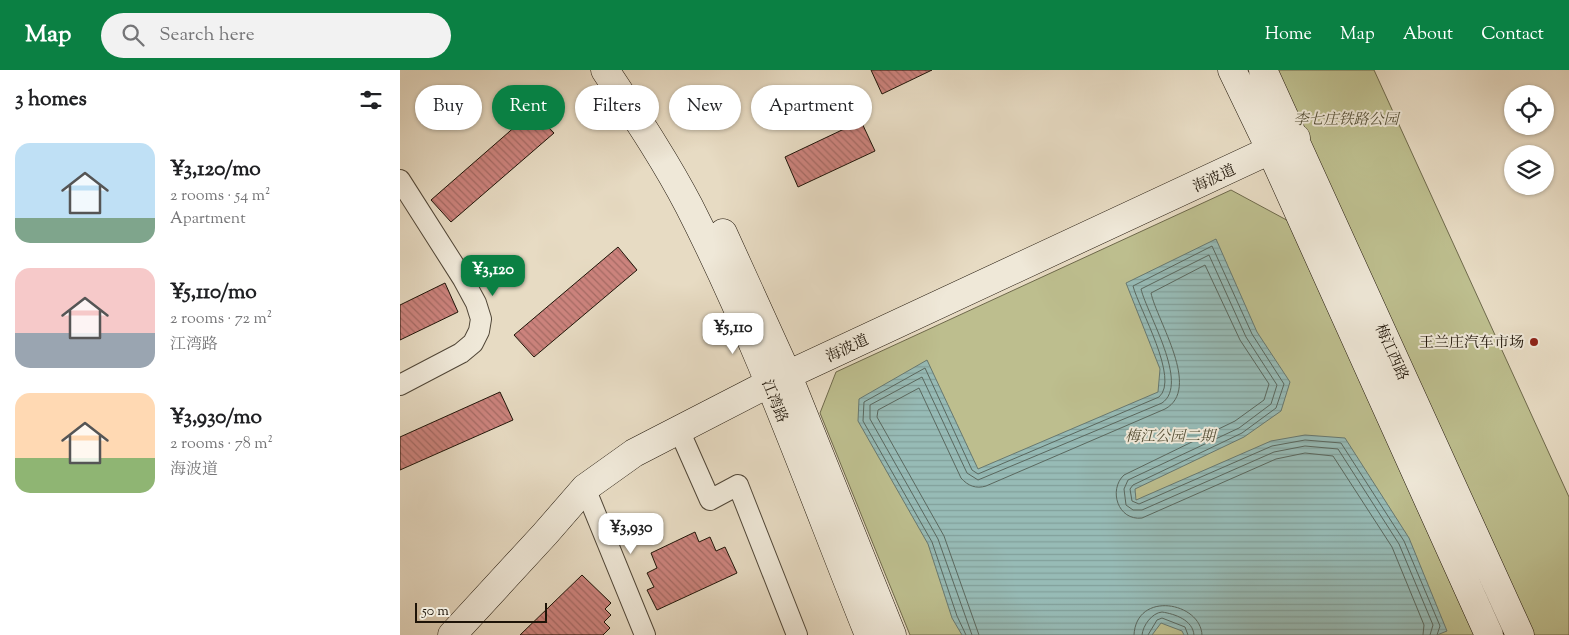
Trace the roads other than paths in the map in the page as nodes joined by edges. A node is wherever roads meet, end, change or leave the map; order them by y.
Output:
1 (605, 70) edge
2 (628, 70) edge
3 (1232, 70) edge
4 (1263, 70) edge
5 (1296, 138) junction
6 (1271, 151) junction
7 (400, 180) edge
8 (778, 380) junction
9 (400, 385) edge
10 (678, 430) junction
11 (584, 488) junction
12 (452, 635) edge
13 (645, 635) edge
14 (797, 635) edge
15 (869, 635) edge
16 (892, 635) edge
17 (1489, 635) edge
18 (1520, 635) edge

1 - 8 main road, 江湾路
2 - 8 main road, 江湾路
3 - 6 main road, 梅江西路
4 - 5 main road, 梅江西路
5 - 6 main road, 海波道
5 - 18 main road, 梅江西路
6 - 8 main road, 海波道
6 - 17 main road, 梅江西路
7 - 9 street
8 - 10 main road, 海波道
8 - 15 main road, 江湾路
8 - 16 main road, 江湾路
10 - 11 main road, 海波道
10 - 14 street
11 - 12 main road, 海波道
11 - 13 street

